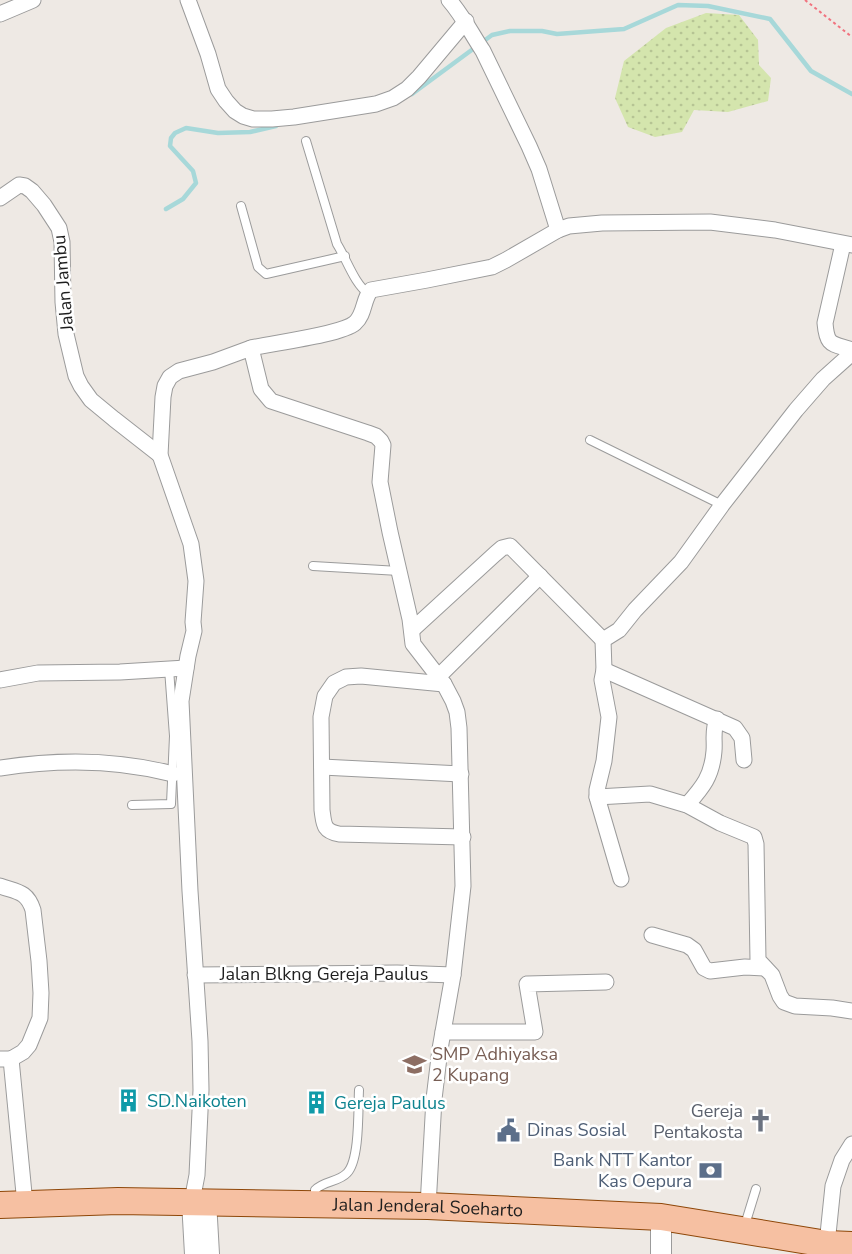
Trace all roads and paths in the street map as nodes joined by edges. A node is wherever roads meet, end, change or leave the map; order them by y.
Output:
1 (33, 0) edge
2 (188, 0) edge
3 (449, 0) edge
4 (805, 0) edge
5 (0, 14) edge
6 (466, 21) junction
7 (852, 37) edge
8 (306, 141) dead end
9 (0, 198) edge
10 (241, 206) dead end
11 (558, 230) junction
12 (848, 245) edge
13 (345, 256) junction
14 (368, 293) junction
15 (251, 348) junction
16 (852, 352) edge
17 (590, 440) dead end
18 (160, 455) junction
19 (722, 505) junction
20 (313, 566) dead end
21 (399, 572) junction
22 (540, 576) junction
23 (412, 630) junction
24 (603, 640) junction
25 (186, 668) junction
26 (170, 669) junction
27 (604, 670) junction
28 (0, 680) edge
29 (441, 680) junction
30 (717, 719) junction
31 (744, 760) dead end
32 (322, 767) junction
33 (0, 768) edge
34 (173, 774) junction
35 (461, 774) junction
36 (597, 797) junction
37 (132, 805) dead end
38 (179, 805) junction
39 (687, 805) junction
40 (463, 837) junction
41 (621, 879) dead end
42 (0, 886) edge
43 (652, 934) dead end
44 (765, 968) junction
45 (195, 975) junction
46 (453, 975) junction
47 (606, 982) dead end
48 (852, 1011) edge
49 (443, 1032) junction
50 (6, 1059) edge
51 (359, 1090) dead end
52 (852, 1144) edge
53 (756, 1189) dead end
54 (199, 1201) junction
55 (315, 1203) junction
56 (12, 1205) edge
57 (428, 1206) junction
58 (661, 1218) junction
59 (744, 1230) junction
60 (841, 1246) edge
61 (195, 1254) edge
62 (209, 1254) edge
63 (662, 1254) edge

1 - 5 street
2 - 6 street
3 - 6 street
4 - 7 path
6 - 11 street
8 - 13 lane
9 - 18 street, Jalan Jambu
10 - 13 lane
11 - 12 street
11 - 14 street
12 - 16 street
13 - 14 lane
14 - 15 street
15 - 18 street
15 - 21 street
16 - 19 street
17 - 19 lane
18 - 25 street
19 - 24 street
20 - 21 lane
21 - 23 street
22 - 23 street
22 - 24 street
22 - 29 street
23 - 29 street
24 - 27 street
25 - 26 street
25 - 38 street
26 - 28 street
26 - 34 lane
27 - 30 street
27 - 36 street
29 - 32 street
29 - 35 street
30 - 31 street
30 - 39 street
32 - 35 street
32 - 40 street
33 - 34 street
34 - 38 lane
35 - 40 street
36 - 39 street
36 - 41 street
37 - 38 lane
38 - 45 street
39 - 44 street
40 - 46 street
42 - 50 street
43 - 44 street
44 - 48 street
45 - 46 street, Jalan Blkng Gereja Paulus
45 - 54 street
46 - 49 street
47 - 49 street
49 - 57 street
50 - 56 street
51 - 55 lane
52 - 60 street
53 - 59 lane
54 - 55 main road, Jalan Jenderal Soeharto
54 - 56 main road, Jalan Jenderal Soeharto
54 - 61 street
54 - 62 street
55 - 57 main road, Jalan Jenderal Soeharto
57 - 58 main road, Jalan Jenderal Soeharto
58 - 59 main road, Jalan Jenderal Soeharto
58 - 63 street
59 - 60 main road, Jalan Jenderal Soeharto

